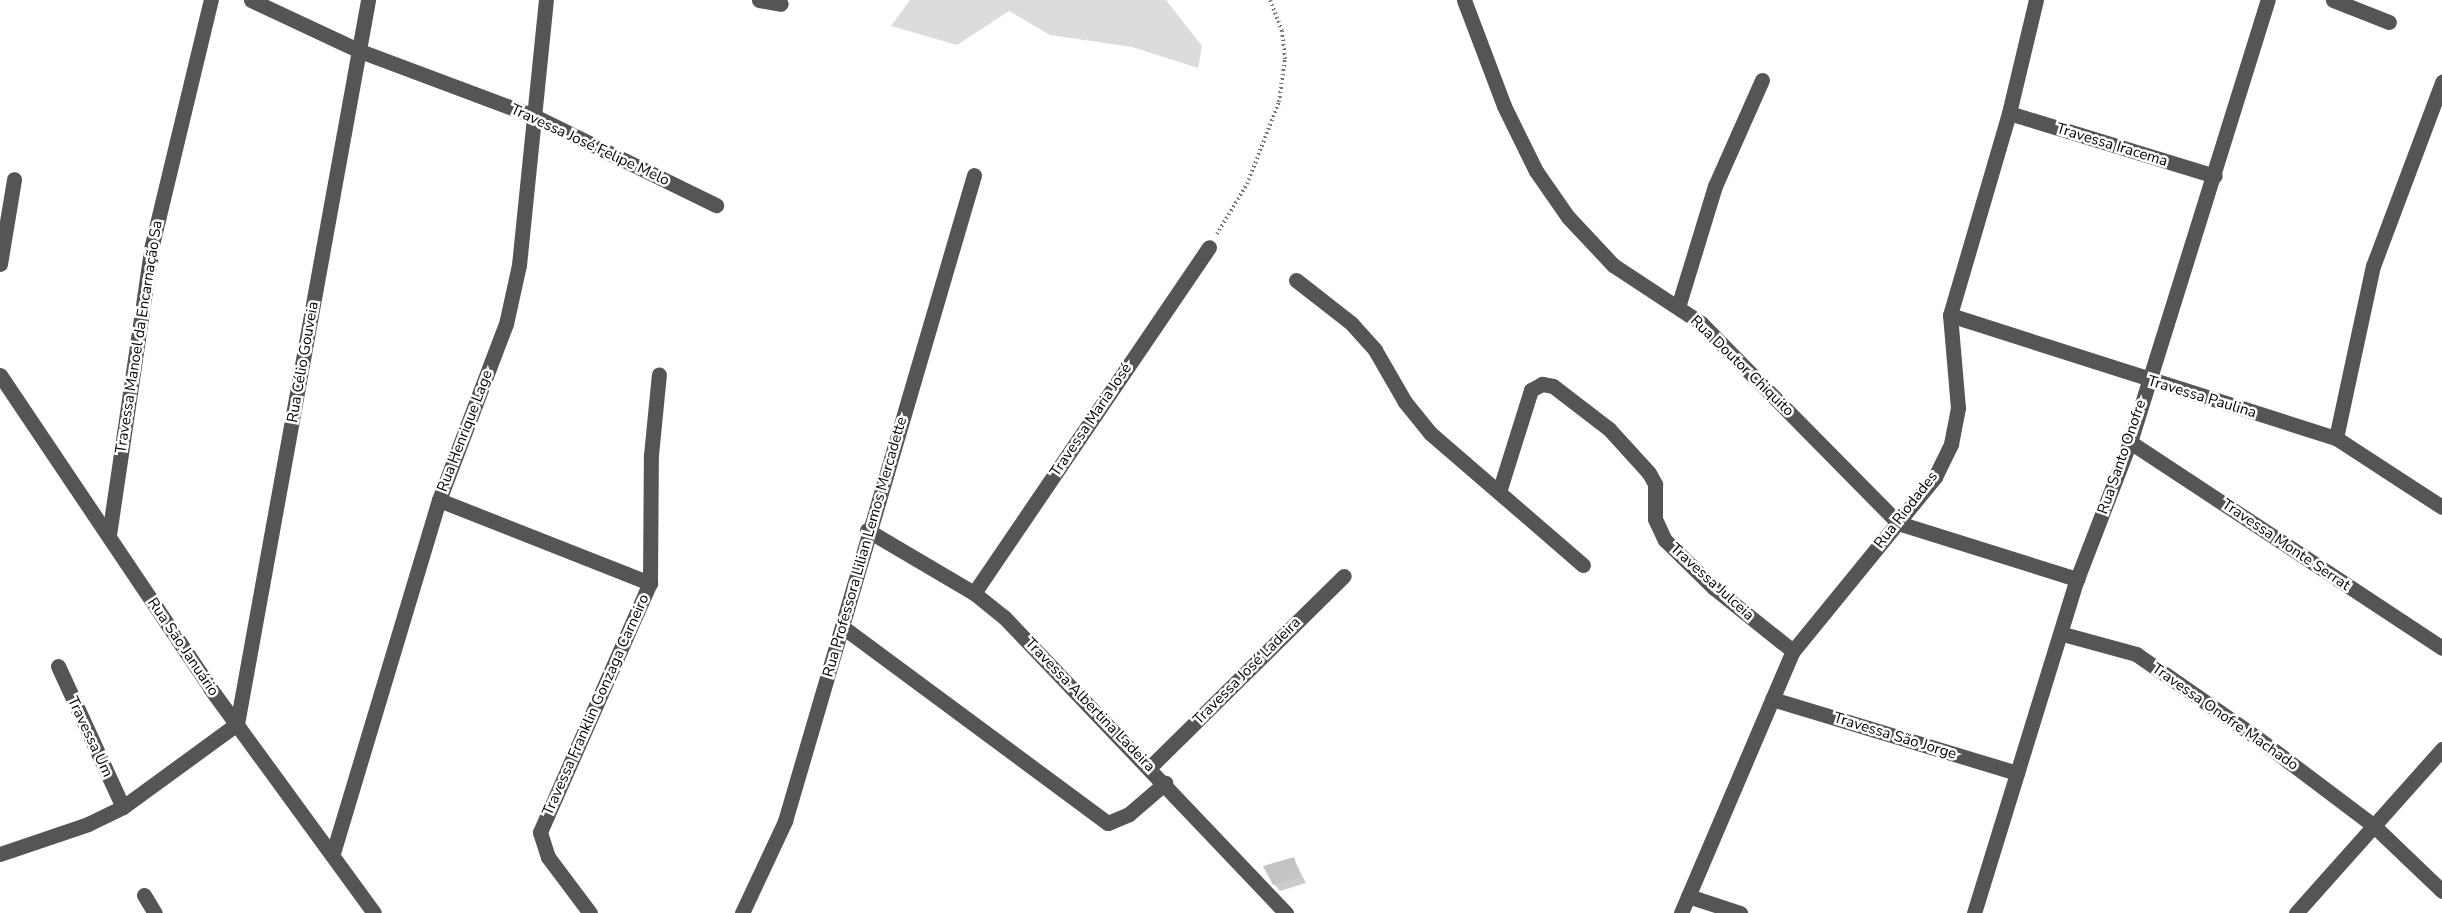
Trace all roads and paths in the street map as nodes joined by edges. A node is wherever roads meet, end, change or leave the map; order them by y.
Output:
1 (211, 0) edge
2 (251, 0) edge
3 (368, 0) edge
4 (546, 0) edge
5 (759, 0) edge
6 (1270, 0) edge
7 (1464, 0) edge
8 (2036, 0) edge
9 (2268, 0) edge
10 (2333, 0) edge
11 (781, 4) dead end
12 (2390, 22) dead end
13 (360, 51) junction
14 (1762, 80) dead end
15 (2442, 82) edge
16 (2009, 113) junction
17 (534, 116) junction
18 (974, 175) dead end
19 (2215, 176) junction
20 (14, 179) dead end
21 (716, 206) dead end
22 (1209, 247) joint
23 (0, 264) edge
24 (1296, 280) dead end
25 (1678, 307) junction
26 (1950, 315) junction
27 (659, 374) dead end
28 (0, 375) edge
29 (2148, 381) junction
30 (2336, 438) junction
31 (2130, 442) junction
32 (1499, 492) junction
33 (439, 500) junction
34 (2442, 507) edge
35 (1898, 523) junction
36 (867, 530) junction
37 (109, 535) junction
38 (1583, 565) dead end
39 (1344, 576) dead end
40 (2077, 579) junction
41 (650, 583) junction
42 (974, 593) junction
43 (844, 628) junction
44 (2063, 634) junction
45 (2442, 648) edge
46 (1793, 651) junction
47 (58, 666) dead end
48 (1772, 699) junction
49 (237, 724) junction
50 (2442, 749) edge
51 (1150, 767) junction
52 (2017, 773) junction
53 (1165, 783) junction
54 (123, 807) junction
55 (2374, 826) junction
56 (333, 853) junction
57 (0, 854) edge
58 (2442, 891) edge
59 (144, 894) dead end
60 (1688, 896) junction
61 (155, 913) edge
62 (374, 913) edge
63 (590, 913) edge
64 (743, 913) edge
65 (1286, 913) edge
66 (1681, 913) edge
67 (1740, 913) edge
68 (1974, 913) edge
69 (2296, 913) edge

1 - 37 street, Travessa Manoel da Encarnação Sa
2 - 13 street, Travessa José Felipe Melo
3 - 13 street, Rua Célio Gouveia
4 - 17 street, Rua Henrique Lage
5 - 11 street
6 - 22 path
7 - 25 street, Rua Doutor Chiquito
8 - 16 street, Rua Riodades
9 - 19 street, Rua Santo Onofre
10 - 12 street
13 - 17 street, Travessa José Felipe Melo
13 - 49 street, Rua Célio Gouveia
14 - 25 street
15 - 30 street
16 - 19 street, Travessa Iracema
16 - 26 street, Rua Riodades
17 - 21 street, Travessa José Felipe Melo
17 - 33 street, Rua Henrique Lage
18 - 36 street, Rua Professora Lilian Lemos Mercadette
19 - 29 street, Rua Santo Onofre
20 - 23 street
22 - 42 street, Travessa Maria José
24 - 32 street
25 - 35 street, Rua Doutor Chiquito
26 - 29 street, Travessa Paulina
26 - 35 street, Rua Riodades
27 - 41 street, Travessa Franklin Gonzaga Carneiro
28 - 37 street, Rua São Januário
29 - 30 street, Travessa Paulina
29 - 31 street, Rua Santo Onofre
30 - 34 street, Travessa Paulina
31 - 40 street, Rua Santo Onofre
31 - 45 street, Travessa Monte Serrat
32 - 38 street
32 - 46 street, Travessa Julceia
33 - 41 street
33 - 56 street, Rua Henrique Lage
35 - 40 street
35 - 46 street, Rua Riodades
36 - 42 street, Travessa Albertina Ladeira
36 - 43 street, Rua Professora Lilian Lemos Mercadette
37 - 49 street, Rua São Januário
39 - 51 street, Travessa José Ladeira
40 - 44 street, Rua Santo Onofre
41 - 63 street, Travessa Franklin Gonzaga Carneiro
42 - 51 street, Travessa Albertina Ladeira
43 - 53 street
43 - 64 street, Rua Professora Lilian Lemos Mercadette
44 - 52 street, Rua Santo Onofre
44 - 55 street, Travessa Onofre Machado
46 - 48 street, Rua Riodades
47 - 54 street, Travessa Um
48 - 52 street, Travessa São Jorge
48 - 60 street, Rua Riodades
49 - 54 street
49 - 56 street, Rua São Januário
50 - 55 street
51 - 53 street, Travessa Albertina Ladeira
52 - 68 street, Rua Santo Onofre
53 - 65 street, Travessa Albertina Ladeira
54 - 57 street
55 - 58 street, Travessa Onofre Machado
55 - 69 street
56 - 62 street, Rua São Januário
59 - 61 street
60 - 66 street, Rua Riodades
60 - 67 street

